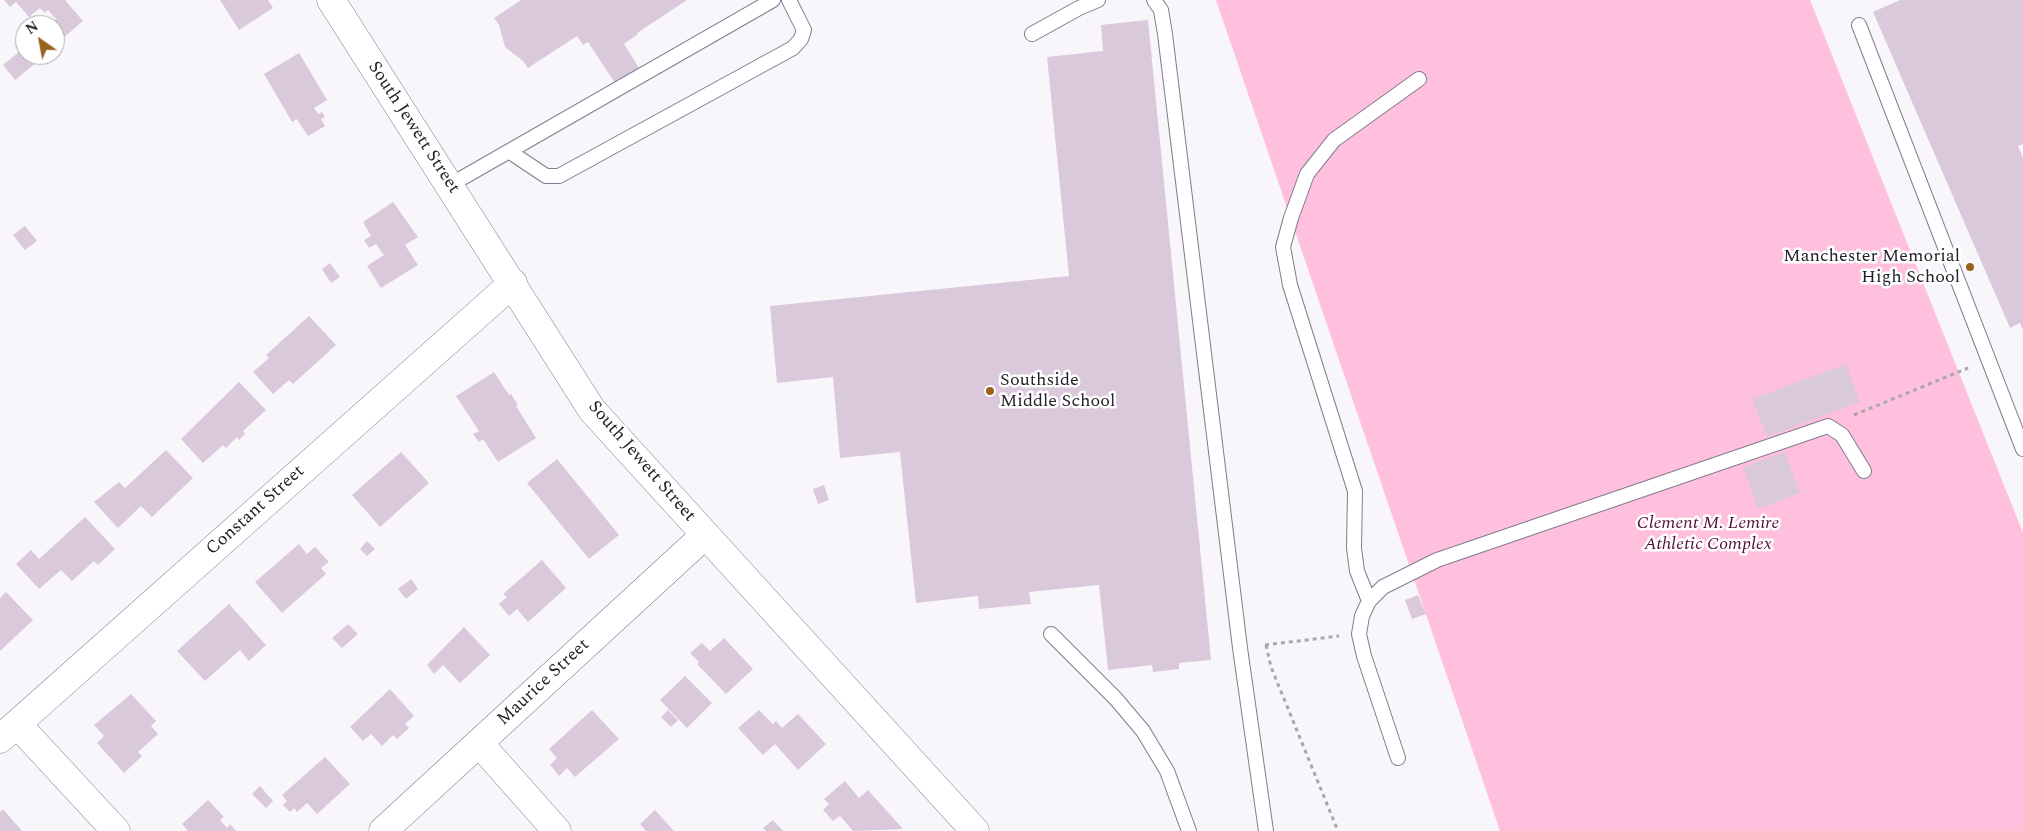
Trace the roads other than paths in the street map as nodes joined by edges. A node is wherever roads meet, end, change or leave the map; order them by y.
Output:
1 (331, 0) edge
2 (772, 0) edge
3 (790, 0) edge
4 (1098, 0) edge
5 (1154, 0) edge
6 (1859, 25) dead end
7 (1032, 34) dead end
8 (1419, 79) dead end
9 (510, 152) junction
10 (450, 185) junction
11 (513, 283) junction
12 (2023, 449) edge
13 (1864, 471) dead end
14 (705, 535) junction
15 (1369, 602) junction
16 (1051, 634) dead end
17 (8, 731) edge
18 (479, 743) junction
19 (1398, 758) dead end
20 (116, 831) edge
21 (383, 831) edge
22 (557, 831) edge
23 (975, 831) edge
24 (1189, 831) edge
25 (1266, 831) edge

1 - 10 street, South Jewett Street
2 - 9 lane
3 - 9 lane
4 - 7 lane
5 - 25 lane
6 - 12 lane
8 - 15 lane
9 - 10 lane
10 - 11 street, South Jewett Street
11 - 14 street, South Jewett Street
11 - 17 street, Constant Street
13 - 15 lane
14 - 18 street, Maurice Street
14 - 23 street, South Jewett Street
15 - 19 lane
16 - 24 lane
17 - 20 street
18 - 21 street, Maurice Street
18 - 22 street

